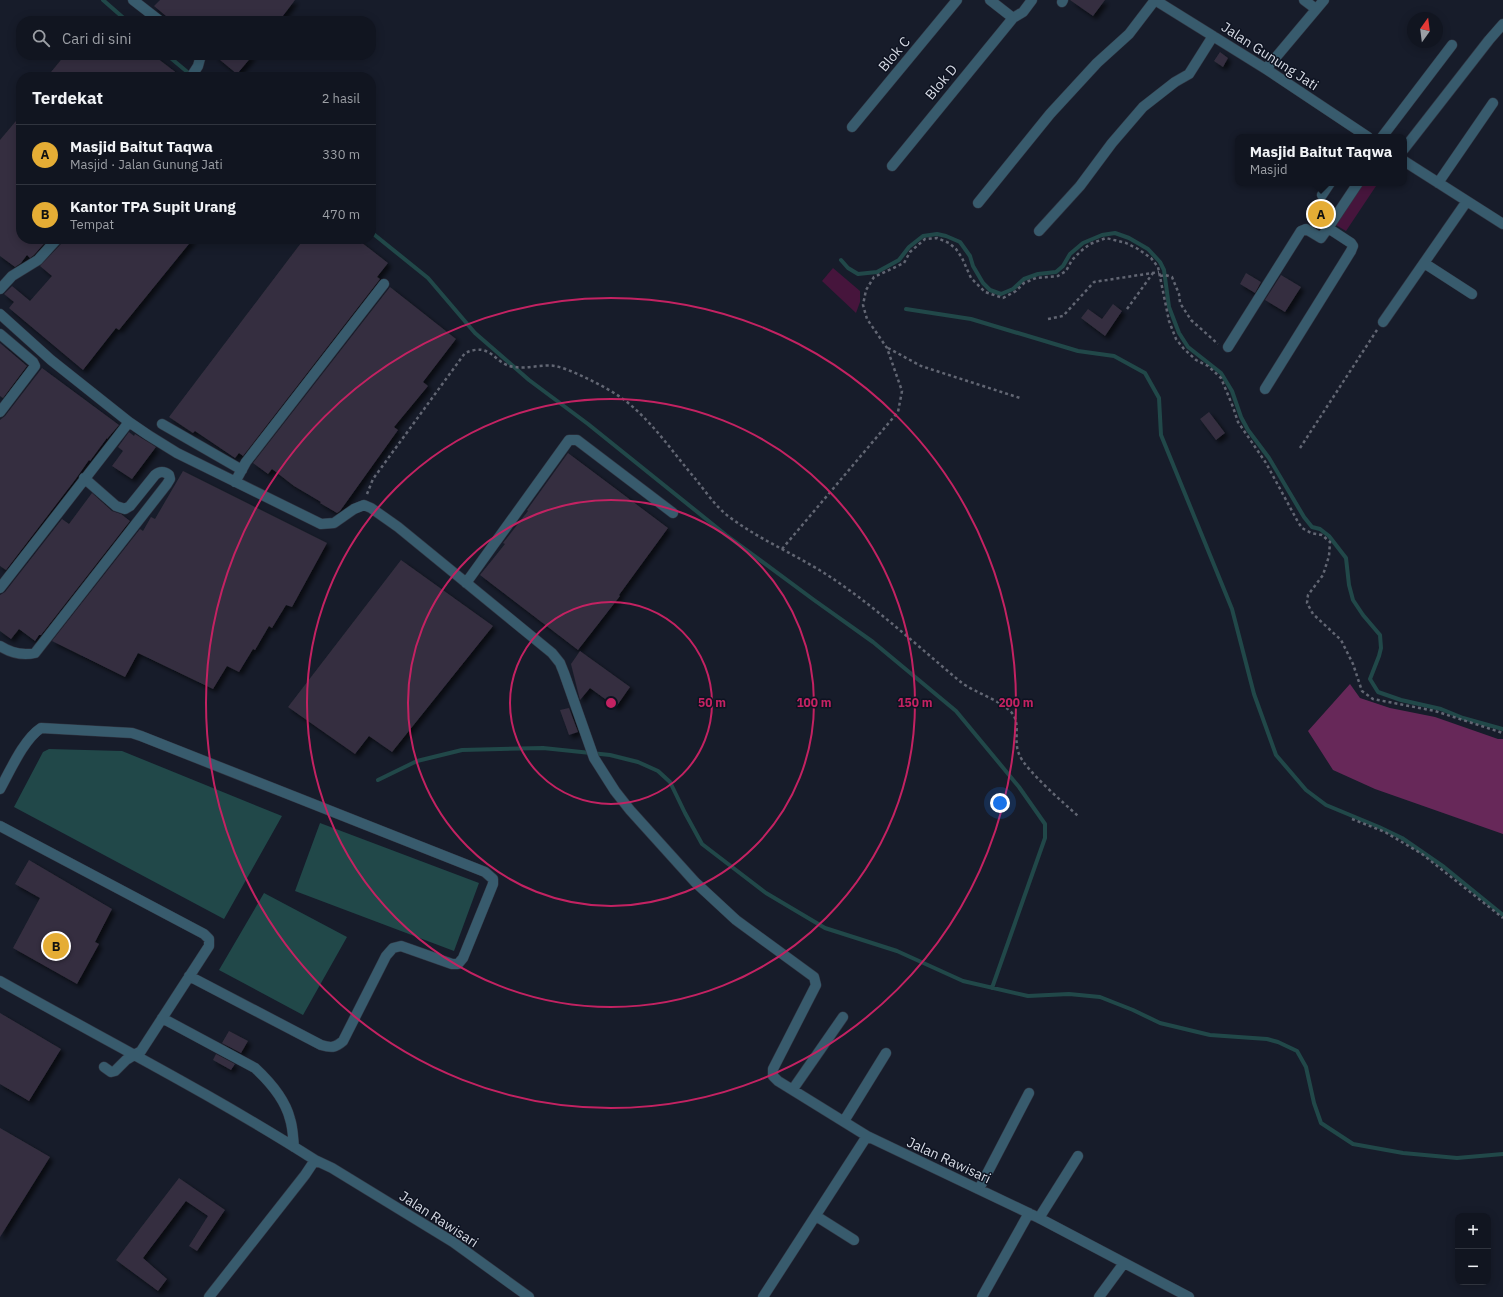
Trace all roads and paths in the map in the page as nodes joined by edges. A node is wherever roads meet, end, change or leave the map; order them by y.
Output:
1 (133, 0) edge
2 (957, 0) edge
3 (990, 0) edge
4 (1032, 0) edge
5 (1155, 0) edge
6 (1304, 0) edge
7 (1324, 0) edge
8 (146, 4) edge
9 (1316, 9) junction
10 (156, 16) edge
11 (1013, 18) junction
12 (1503, 24) edge
13 (1213, 36) junction
14 (1452, 45) dead end
15 (200, 60) edge
16 (1266, 69) junction
17 (195, 72) edge
18 (1493, 103) dead end
19 (852, 127) dead end
20 (1361, 134) edge
21 (1384, 134) edge
22 (1407, 144) edge
23 (1407, 163) edge
24 (892, 166) dead end
25 (1438, 183) junction
26 (1328, 186) edge
27 (1356, 186) edge
28 (1322, 195) dead end
29 (1467, 201) junction
30 (978, 203) dead end
31 (1503, 224) edge
32 (1328, 228) junction
33 (1039, 231) dead end
34 (52, 244) edge
35 (1424, 263) junction
36 (1153, 272) junction
37 (1159, 272) junction
38 (1161, 276) junction
39 (384, 284) dead end
40 (0, 289) edge
41 (1472, 294) dead end
42 (1127, 309) dead end
43 (0, 314) edge
44 (1048, 319) dead end
45 (1383, 322) joint
46 (0, 334) edge
47 (1228, 347) joint
48 (887, 348) junction
49 (1265, 388) dead end
50 (1020, 398) dead end
51 (0, 412) edge
52 (129, 422) junction
53 (162, 424) dead end
54 (1300, 448) dead end
55 (242, 470) junction
56 (84, 478) junction
57 (235, 482) junction
58 (364, 505) junction
59 (673, 513) dead end
60 (782, 549) junction
61 (466, 583) junction
62 (0, 588) edge
63 (0, 646) edge
64 (1503, 733) edge
65 (0, 789) edge
66 (1078, 816) dead end
67 (1352, 819) dead end
68 (0, 826) edge
69 (1503, 918) edge
70 (189, 976) junction
71 (0, 981) edge
72 (843, 1017) dead end
73 (162, 1018) junction
74 (886, 1053) dead end
75 (134, 1054) junction
76 (104, 1068) dead end
77 (793, 1089) junction
78 (1029, 1093) dead end
79 (844, 1121) junction
80 (867, 1136) junction
81 (294, 1147) junction
82 (1078, 1156) dead end
83 (315, 1160) junction
84 (979, 1189) junction
85 (1029, 1212) junction
86 (816, 1216) junction
87 (1039, 1218) junction
88 (854, 1240) dead end
89 (1124, 1263) junction
90 (209, 1297) edge
91 (529, 1297) edge
92 (763, 1297) edge
93 (982, 1297) edge
94 (1099, 1297) edge
95 (1189, 1297) edge

1 - 8 street
2 - 19 street, Blok C
3 - 11 street
4 - 11 street, Blok D
5 - 13 street, Jalan Gunung Jati
5 - 30 street
6 - 9 street
7 - 9 street
8 - 10 street
9 - 16 street
11 - 24 street, Blok D
12 - 22 street
13 - 16 street, Jalan Gunung Jati
13 - 33 street
14 - 21 street
15 - 17 street
16 - 20 street, Jalan Gunung Jati
18 - 25 street
23 - 25 street
25 - 29 street
26 - 28 street
27 - 32 street
29 - 31 street
29 - 35 street
32 - 47 street
32 - 49 street
34 - 40 street
35 - 41 street
35 - 45 street
36 - 37 path
36 - 42 path
36 - 44 path
37 - 38 path
37 - 48 path
38 - 47 path
38 - 64 path
39 - 55 street
43 - 52 street
45 - 54 path
46 - 51 street
48 - 50 path
48 - 60 path
52 - 56 street
52 - 57 street
53 - 55 street
55 - 57 street
56 - 62 street
56 - 63 street
57 - 58 street
58 - 60 path
58 - 61 street
59 - 61 street
60 - 66 path
61 - 77 street, Jalan Rawisari
65 - 70 street
67 - 69 path
68 - 70 street
70 - 73 street
71 - 75 street, Jalan Rawisari
72 - 77 street
73 - 75 street
73 - 81 street
74 - 79 street
75 - 76 street
75 - 81 street, Jalan Rawisari
77 - 79 street, Jalan Rawisari
78 - 84 street
79 - 80 street, Jalan Rawisari
80 - 84 street, Jalan Rawisari
80 - 86 street
81 - 83 street, Jalan Rawisari
82 - 87 street
83 - 90 street
83 - 91 street, Jalan Rawisari
84 - 85 street, Jalan Rawisari
85 - 87 street, Jalan Rawisari
85 - 93 street
86 - 88 street
86 - 92 street
87 - 89 street, Jalan Rawisari
89 - 94 street
89 - 95 street, Jalan Rawisari

